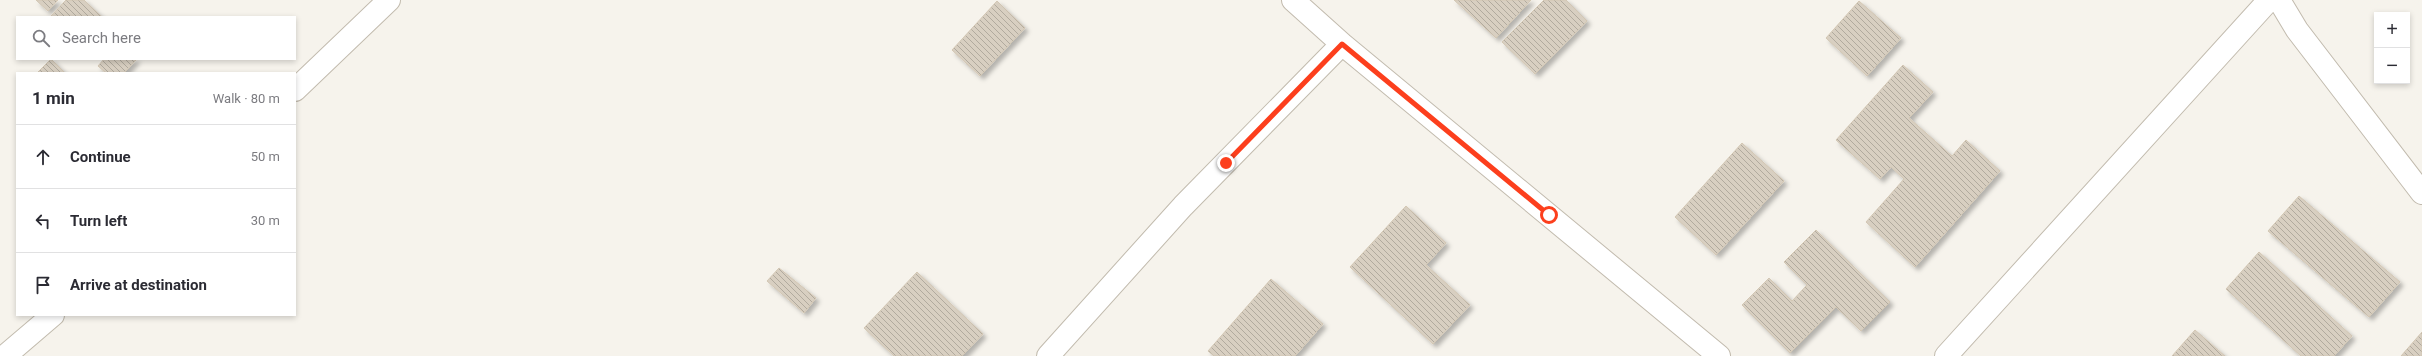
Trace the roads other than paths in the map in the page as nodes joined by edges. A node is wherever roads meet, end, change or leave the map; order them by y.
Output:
1 (389, 0) edge
2 (1293, 0) edge
3 (2269, 0) edge
4 (2279, 0) edge
5 (1342, 44) junction
6 (296, 89) edge
7 (2422, 193) edge
8 (52, 316) edge
9 (6, 356) edge
10 (1048, 356) edge
11 (1719, 356) edge
12 (1946, 356) edge

1 - 6 street
2 - 5 street
3 - 12 street
4 - 7 street
5 - 10 street
5 - 11 street
8 - 9 street

